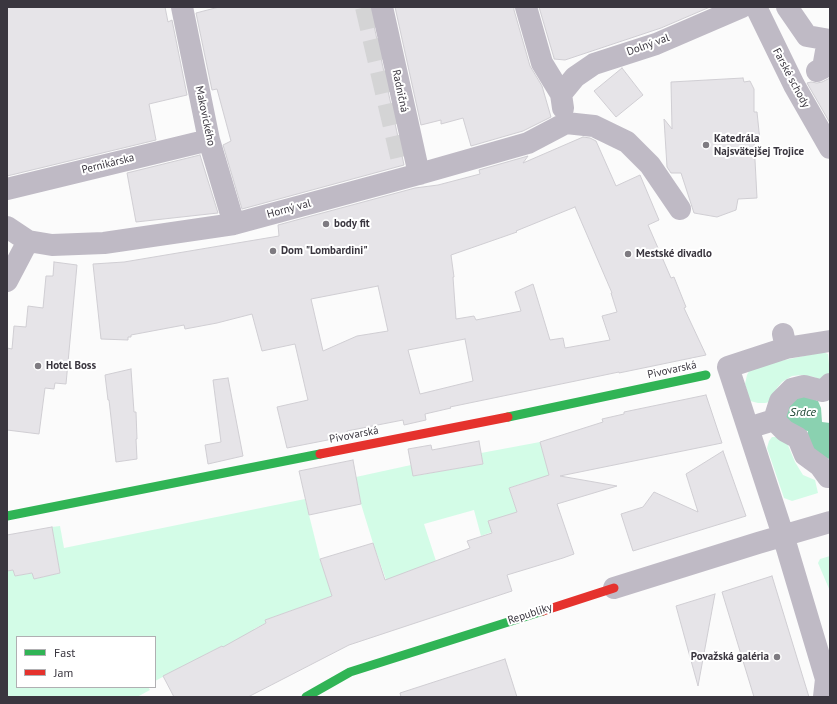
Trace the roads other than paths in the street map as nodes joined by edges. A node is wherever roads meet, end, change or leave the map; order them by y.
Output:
1 (182, 7) edge
2 (382, 7) edge
3 (526, 7) edge
4 (742, 7) edge
5 (756, 7) edge
6 (787, 7) edge
7 (829, 40) edge
8 (817, 71) dead end
9 (561, 94) junction
10 (566, 123) junction
11 (209, 140) junction
12 (830, 148) edge
13 (410, 172) junction
14 (7, 189) edge
15 (680, 209) dead end
16 (234, 224) junction
17 (7, 227) edge
18 (28, 241) junction
19 (7, 281) edge
20 (830, 341) edge
21 (728, 367) junction
22 (706, 375) joint
23 (830, 384) edge
24 (774, 420) junction
25 (748, 428) junction
26 (830, 477) edge
27 (7, 516) edge
28 (830, 522) edge
29 (783, 535) junction
30 (614, 588) joint
31 (827, 684) edge
32 (306, 697) edge

1 - 11 street, Makovického
2 - 13 street, Radničná
3 - 9 street
4 - 9 street, Dolný val
5 - 12 street, Farské schody
6 - 7 street
7 - 8 street
9 - 10 street
10 - 13 street, Horný val
10 - 15 street
11 - 14 street, Pernikárska
11 - 16 street, Makovického
13 - 16 street, Horný val
16 - 18 street, Horný val
17 - 18 street, Horný val
18 - 19 street
20 - 21 street
21 - 22 street
21 - 25 street
22 - 27 street, Pivovarská
23 - 24 street
24 - 25 street
24 - 26 street
25 - 29 street
28 - 29 street, Republiky
29 - 30 street, Republiky
29 - 31 street
30 - 32 street, Republiky

